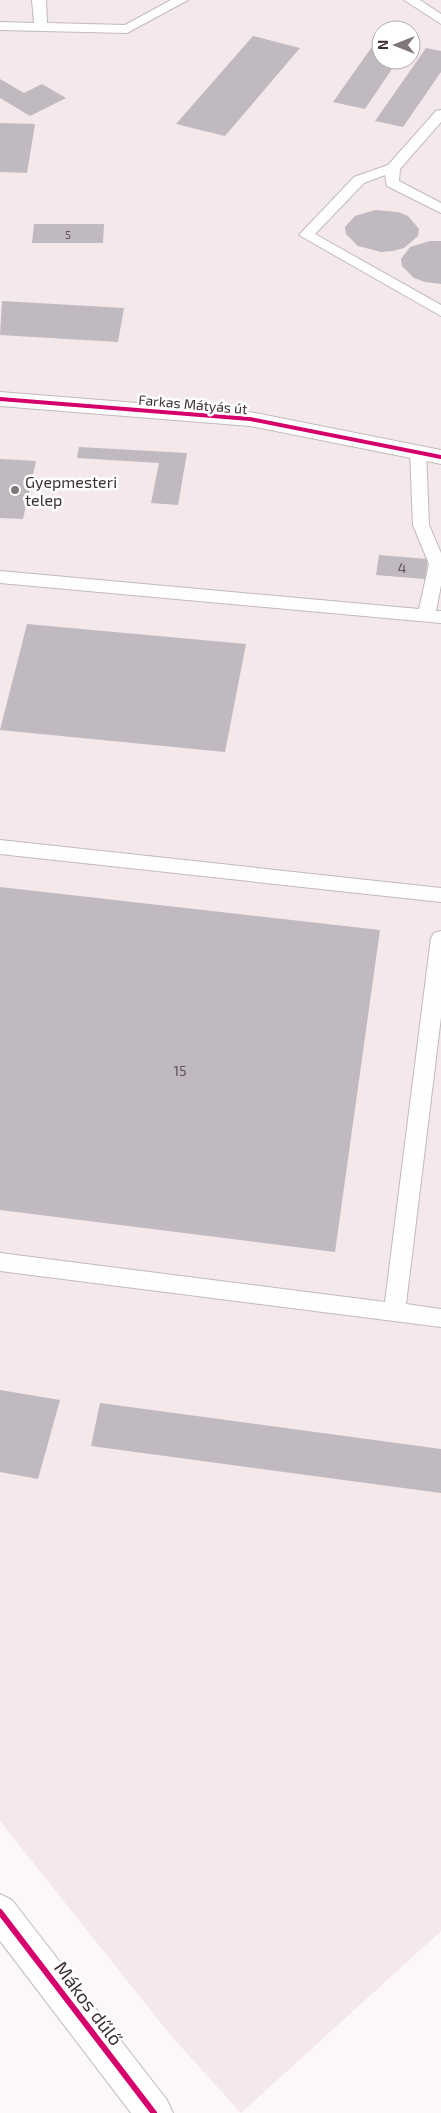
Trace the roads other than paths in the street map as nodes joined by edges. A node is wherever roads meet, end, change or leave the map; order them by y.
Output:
1 (39, 0) edge
2 (181, 0) edge
3 (411, 0) edge
4 (441, 20) edge
5 (0, 26) edge
6 (41, 26) junction
7 (439, 121) edge
8 (393, 168) junction
9 (441, 210) edge
10 (441, 311) edge
11 (0, 399) edge
12 (418, 451) junction
13 (441, 457) edge
14 (421, 525) junction
15 (441, 533) edge
16 (0, 578) edge
17 (434, 616) edge
18 (0, 847) edge
19 (441, 895) edge
20 (441, 938) edge
21 (0, 1262) edge
22 (394, 1312) junction
23 (441, 1318) edge
24 (0, 1912) edge
25 (154, 2113) edge

1 - 6 lane
2 - 6 lane
3 - 4 lane
5 - 6 lane
7 - 8 lane
8 - 9 lane
8 - 10 lane
11 - 12 street, Farkas Mátyás út
12 - 13 street, Farkas Mátyás út
12 - 14 lane
14 - 15 lane
14 - 17 lane
16 - 17 lane
18 - 19 lane
20 - 22 lane
21 - 22 lane
22 - 23 lane
24 - 25 street, Mákos dűlő

